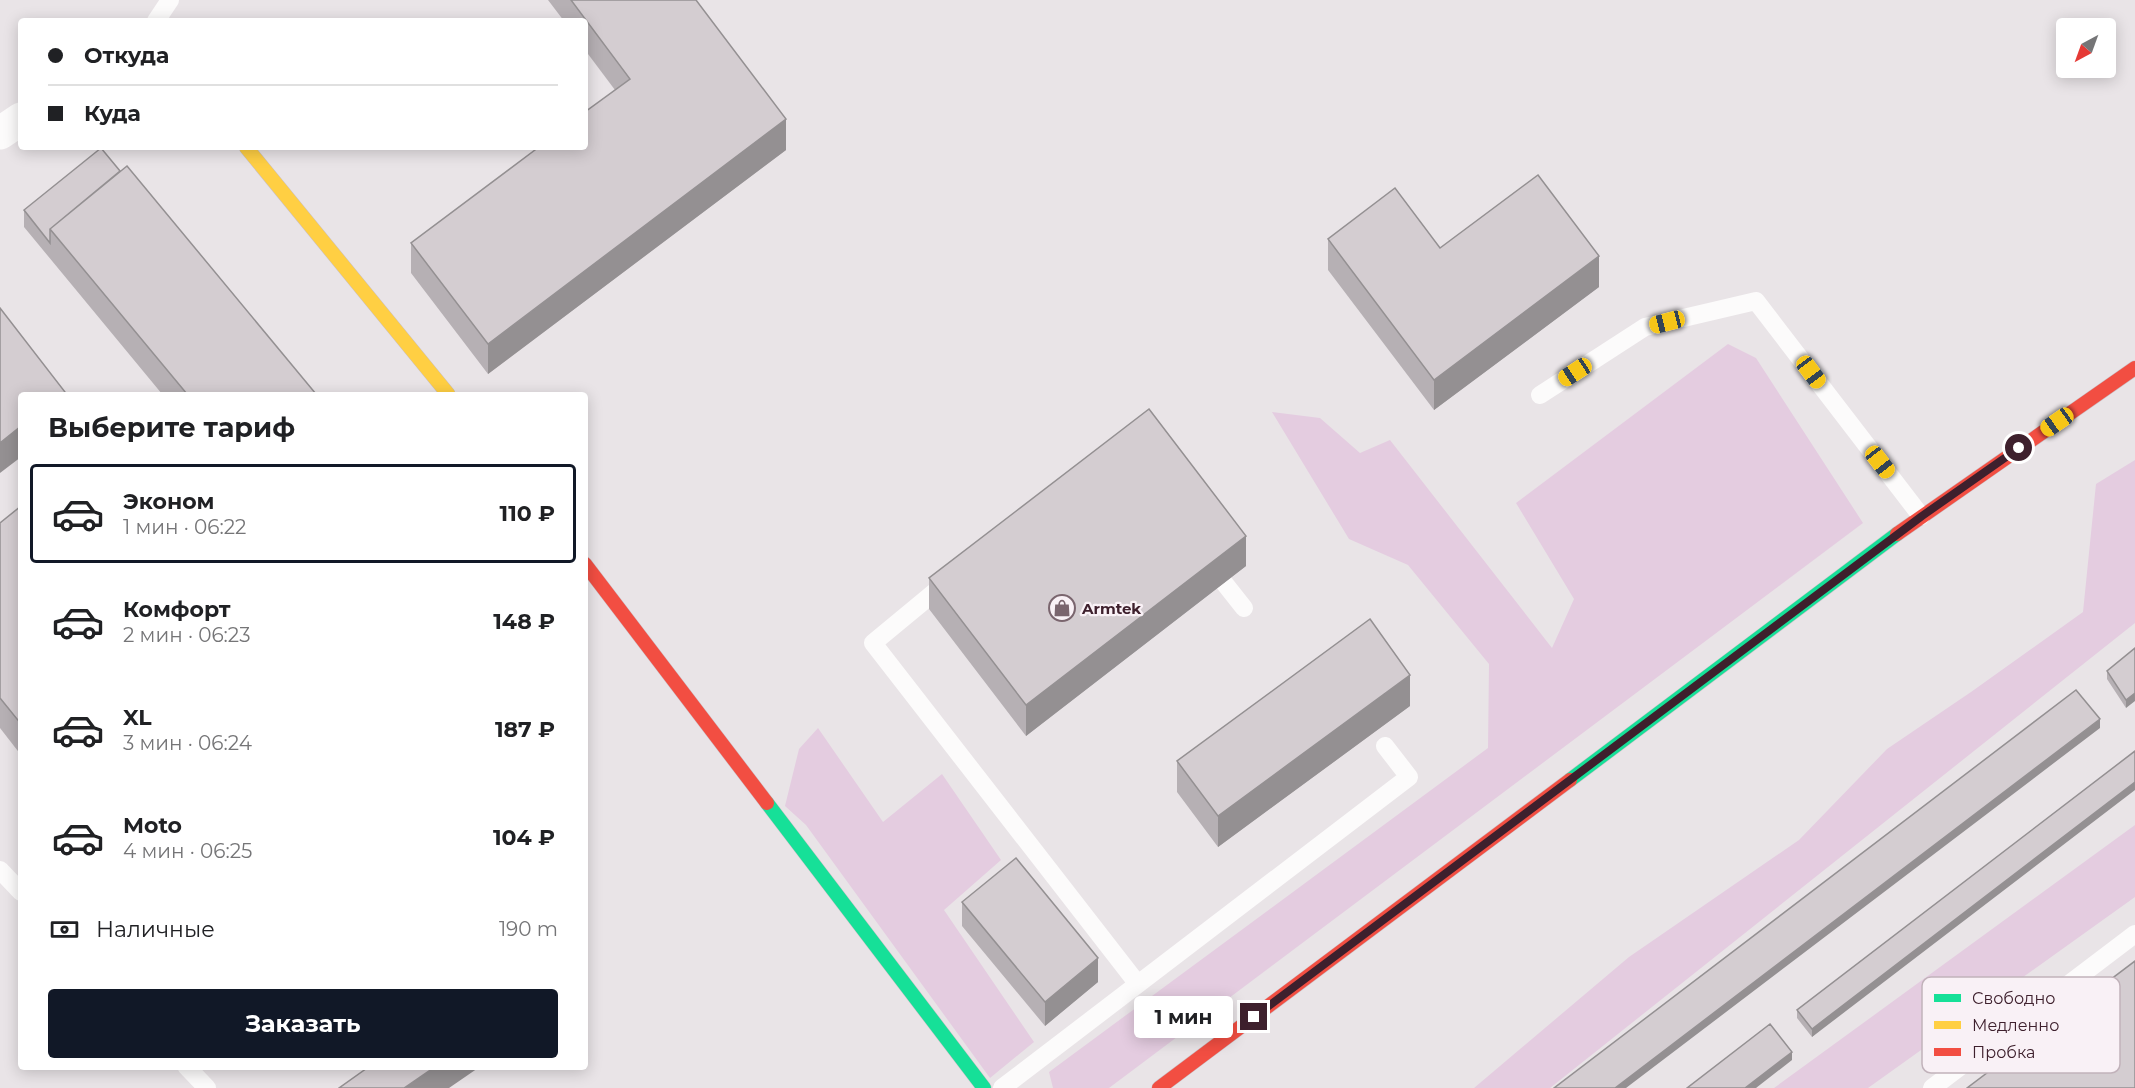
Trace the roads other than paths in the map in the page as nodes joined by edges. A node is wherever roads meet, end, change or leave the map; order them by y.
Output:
1 (170, 0) edge
2 (158, 18) edge
3 (18, 121) edge
4 (0, 134) edge
5 (248, 150) edge
6 (2135, 368) edge
7 (446, 392) edge
8 (1540, 395) dead end
9 (1922, 516) junction
10 (1201, 554) edge
11 (588, 568) edge
12 (962, 569) edge
13 (1244, 608) dead end
14 (1385, 746) dead end
15 (0, 870) edge
16 (18, 889) edge
17 (2135, 934) edge
18 (2078, 977) edge
19 (1137, 983) junction
20 (190, 1070) edge
21 (1952, 1073) edge
22 (207, 1088) edge
23 (984, 1088) edge
24 (1002, 1088) edge
25 (1159, 1088) edge
26 (1932, 1088) edge

1 - 2 lane
3 - 4 street
5 - 7 main road
6 - 9 main road
8 - 9 lane
9 - 25 main road
10 - 13 lane
11 - 23 main road
12 - 19 lane
14 - 19 lane
15 - 16 lane
17 - 18 lane
19 - 24 lane
20 - 22 lane
21 - 26 lane

